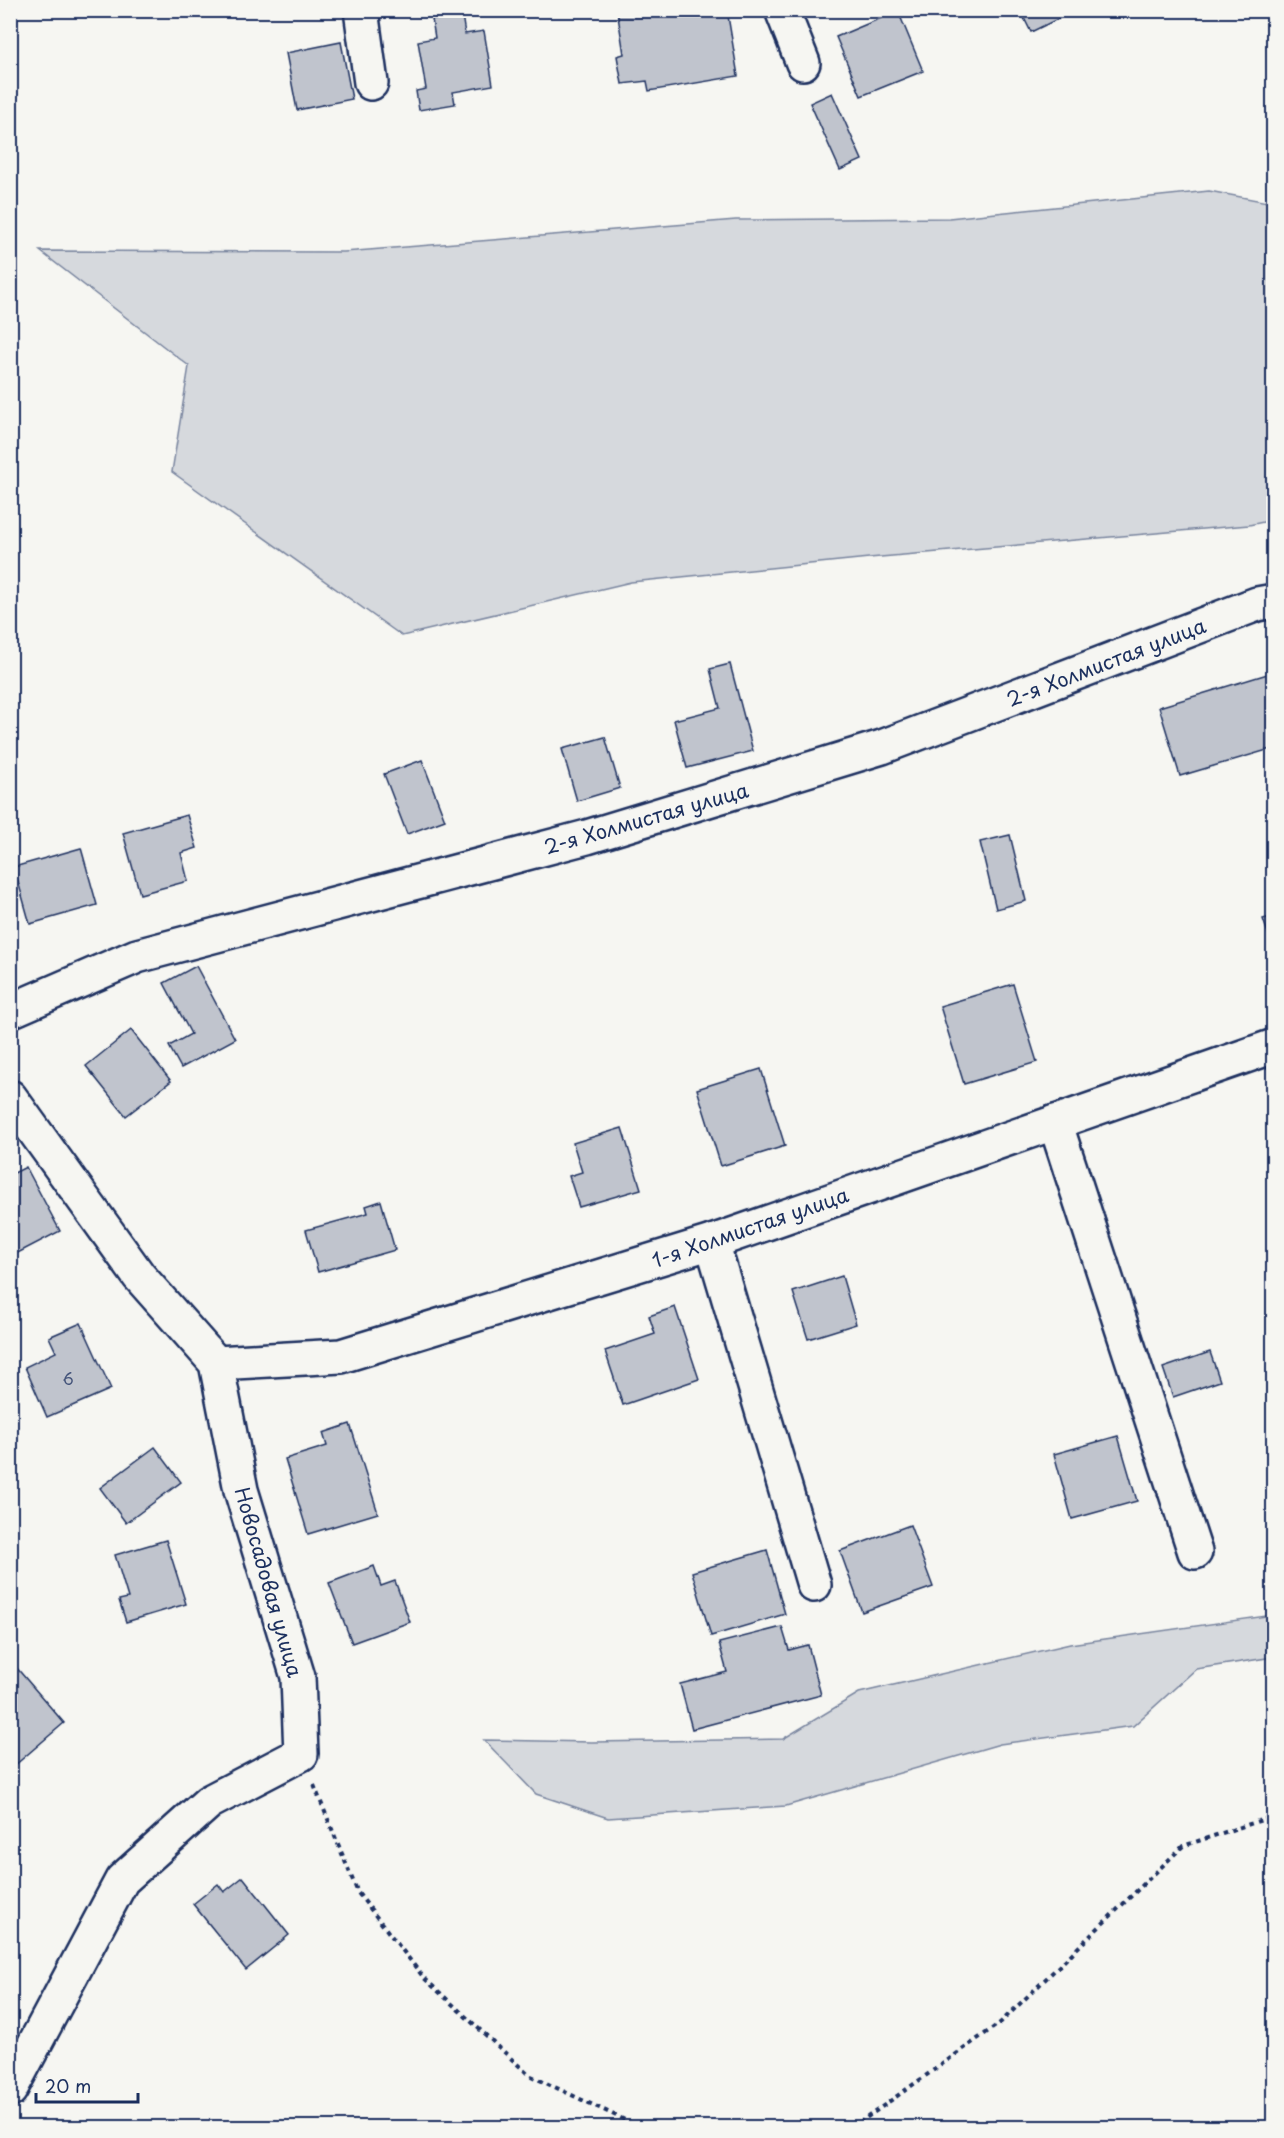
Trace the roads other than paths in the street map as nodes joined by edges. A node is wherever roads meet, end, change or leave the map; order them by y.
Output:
1 (361, 10) edge
2 (782, 10) edge
3 (803, 63) dead end
4 (371, 83) dead end
5 (1274, 601) edge
6 (10, 1011) edge
7 (1274, 1046) edge
8 (10, 1097) edge
9 (1055, 1122) junction
10 (712, 1242) junction
11 (216, 1363) junction
12 (1196, 1552) dead end
13 (814, 1585) dead end
14 (10, 2090) edge

1 - 4 street
2 - 3 street
5 - 6 street, 2-я Холмистая улица
7 - 9 street, 1-я Холмистая улица
8 - 11 street, Новосадовая улица
9 - 10 street, 1-я Холмистая улица
9 - 12 street
10 - 11 street, 1-я Холмистая улица
10 - 13 street
11 - 14 street, Новосадовая улица

